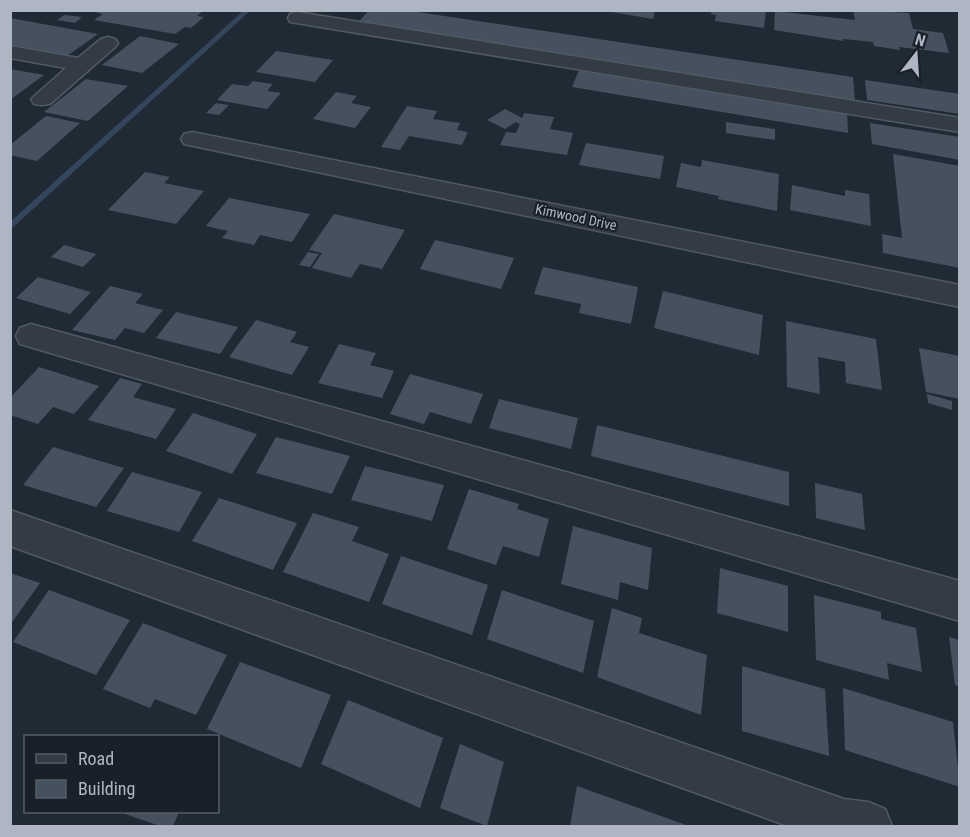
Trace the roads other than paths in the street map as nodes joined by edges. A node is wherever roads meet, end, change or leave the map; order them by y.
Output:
1 (297, 18) dead end
2 (108, 43) dead end
3 (10, 52) edge
4 (83, 65) junction
5 (42, 99) dead end
6 (960, 125) edge
7 (192, 139) dead end
8 (960, 296) edge
9 (31, 336) dead end
10 (10, 528) edge
11 (960, 601) edge
12 (868, 826) edge

1 - 6 street
2 - 4 street
3 - 4 street
4 - 5 street
7 - 8 street, Kimwood Drive
9 - 11 street
10 - 12 street

